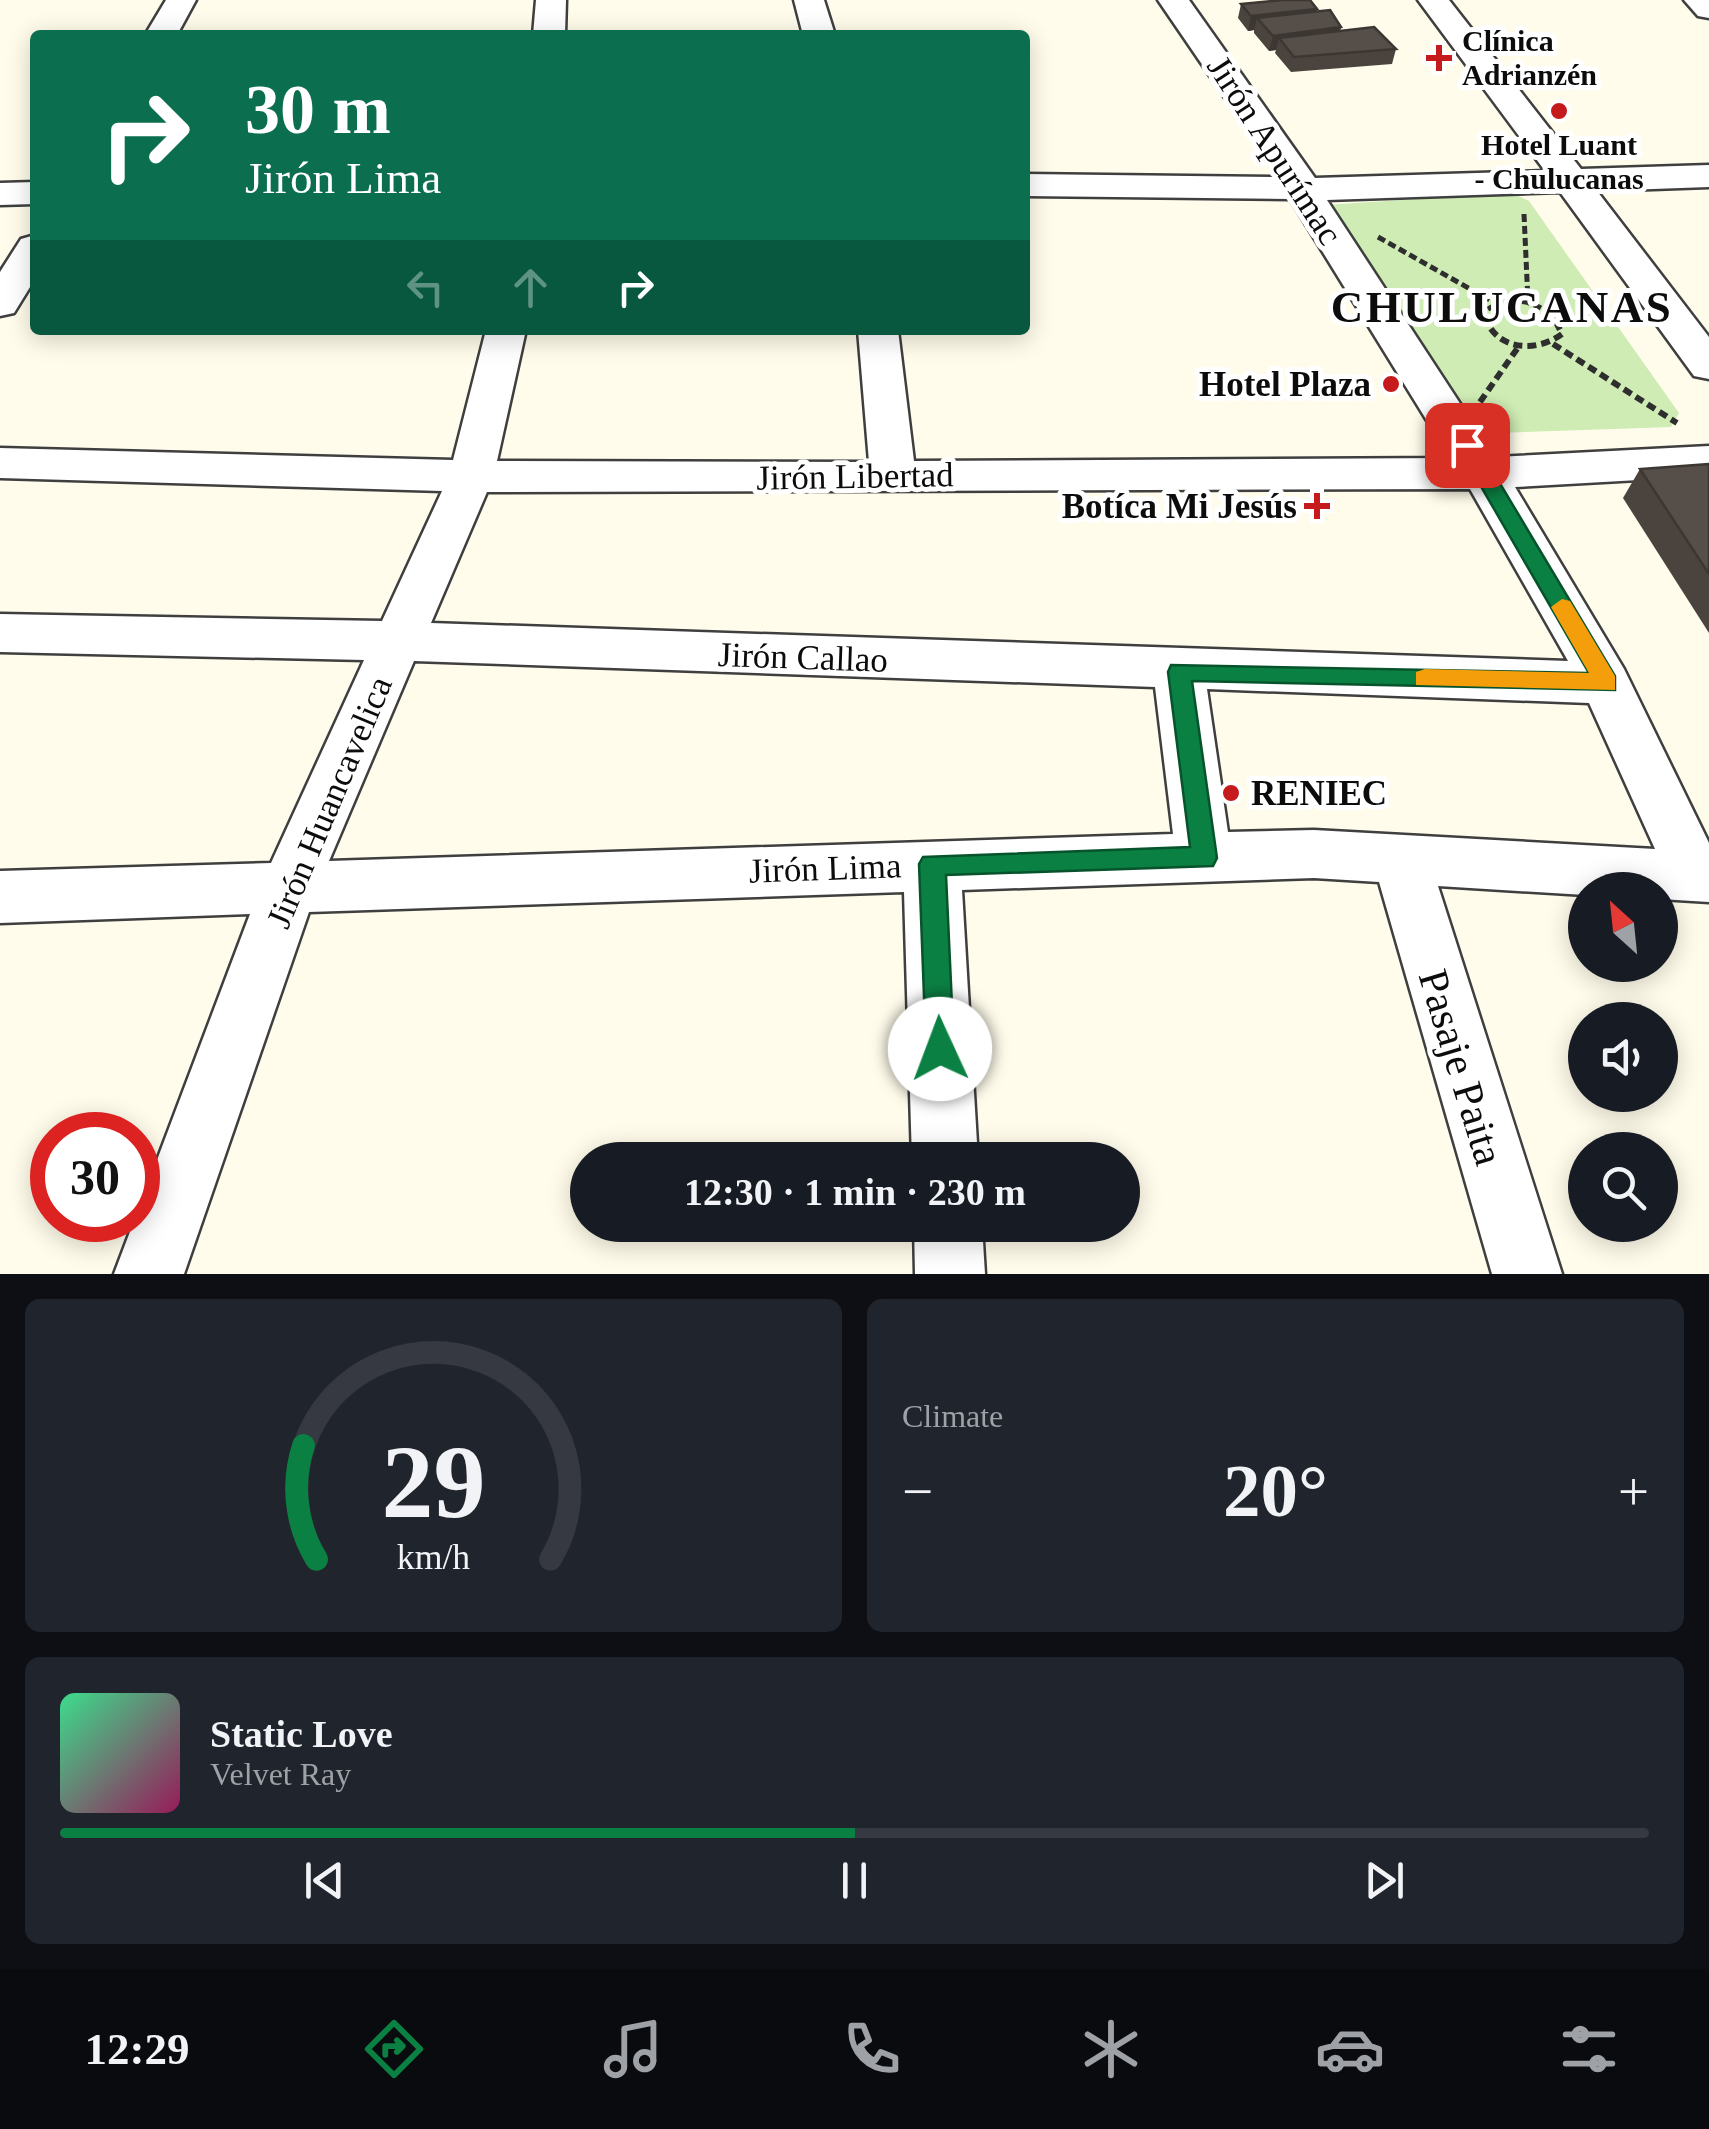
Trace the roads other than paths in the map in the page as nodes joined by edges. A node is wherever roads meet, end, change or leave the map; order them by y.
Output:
1 (181, 0) edge
2 (551, 0) edge
3 (809, 0) edge
4 (1174, 0) edge
5 (1434, 0) edge
6 (1699, 0) edge
7 (1709, 8) edge
8 (163, 30) edge
9 (549, 30) edge
10 (818, 30) edge
11 (1709, 176) edge
12 (1569, 180) junction
13 (1030, 185) edge
14 (1302, 189) junction
15 (30, 193) edge
16 (0, 194) edge
17 (30, 255) edge
18 (0, 304) edge
19 (505, 335) edge
20 (879, 335) edge
21 (1709, 366) edge
22 (1709, 461) edge
23 (0, 462) edge
24 (1484, 472) junction
25 (472, 474) junction
26 (893, 476) junction
27 (0, 632) edge
28 (399, 641) junction
29 (1179, 672) junction
30 (1606, 683) junction
31 (1204, 858) junction
32 (1401, 859) junction
33 (932, 864) junction
34 (1702, 877) edge
35 (290, 884) junction
36 (0, 897) edge
37 (944, 1142) edge
38 (949, 1242) edge
39 (149, 1274) edge
40 (950, 1274) edge
41 (1526, 1274) edge

1 - 8 street
2 - 9 street
3 - 10 street
4 - 14 street, Jirón Apurímac
5 - 12 street
6 - 7 street
11 - 12 street
12 - 14 street
12 - 21 street
13 - 14 street
14 - 24 street, Jirón Apurímac
15 - 16 street
17 - 18 street
19 - 25 street, Jirón Huancavelica
20 - 26 street
22 - 24 street, Jirón Libertad
23 - 25 street, Jirón Libertad
24 - 26 street, Jirón Libertad
24 - 30 street, Jirón Apurímac
25 - 26 street, Jirón Libertad
25 - 28 street, Jirón Huancavelica
27 - 28 street, Jirón Callao
28 - 29 street, Jirón Callao
28 - 35 street, Jirón Huancavelica
29 - 30 street, Jirón Callao
29 - 31 street
30 - 34 street, Jirón Apurímac
31 - 32 street, Jirón Lima
31 - 33 street, Jirón Lima
32 - 34 street, Jirón Lima
32 - 41 street, Pasaje Paita
33 - 35 street, Jirón Lima
33 - 37 street
35 - 36 street, Jirón Lima
35 - 39 street, Jirón Huancavelica
38 - 40 street

